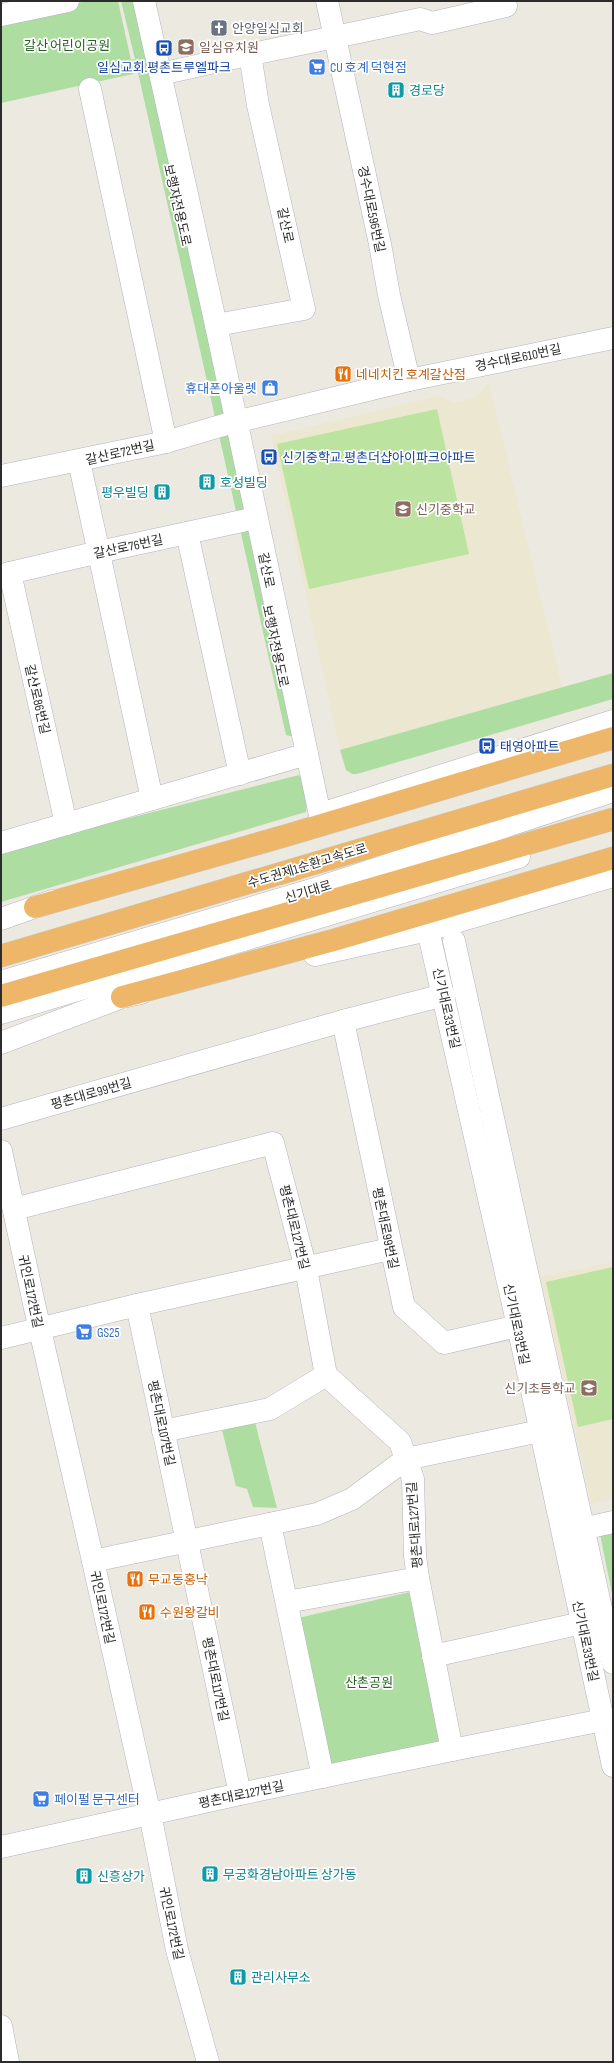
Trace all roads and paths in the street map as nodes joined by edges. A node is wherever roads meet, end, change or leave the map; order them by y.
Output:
1 (68, 1) edge
2 (134, 1) edge
3 (144, 1) edge
4 (327, 1) edge
5 (506, 4) edge
6 (1, 15) edge
7 (335, 38) junction
8 (250, 54) junction
9 (161, 74) junction
10 (90, 89) dead end
11 (216, 325) junction
12 (613, 338) edge
13 (409, 380) junction
14 (230, 425) junction
15 (166, 442) junction
16 (79, 461) junction
17 (1, 476) edge
18 (252, 519) junction
19 (187, 533) junction
20 (99, 552) junction
21 (5, 574) edge
22 (613, 721) edge
23 (613, 738) edge
24 (304, 755) junction
25 (240, 774) junction
26 (613, 774) edge
27 (613, 791) edge
28 (152, 799) junction
29 (320, 815) junction
30 (613, 819) edge
31 (66, 824) junction
32 (613, 829) edge
33 (1, 843) edge
34 (613, 858) edge
35 (613, 876) edge
36 (36, 907) junction
37 (1, 919) edge
38 (428, 930) junction
39 (454, 941) dead end
40 (1, 956) edge
41 (1, 982) edge
42 (444, 995) junction
43 (1, 996) edge
44 (122, 997) junction
45 (1, 1014) edge
46 (343, 1021) junction
47 (1, 1025) edge
48 (1, 1043) edge
49 (1, 1119) edge
50 (1, 1151) edge
51 (14, 1209) junction
52 (390, 1250) junction
53 (306, 1269) junction
54 (137, 1305) junction
55 (518, 1326) junction
56 (39, 1328) junction
57 (1, 1338) edge
58 (326, 1375) junction
59 (163, 1431) junction
60 (540, 1431) junction
61 (406, 1459) junction
62 (613, 1522) edge
63 (270, 1524) junction
64 (573, 1531) junction
65 (187, 1541) junction
66 (94, 1561) junction
67 (418, 1578) junction
68 (287, 1602) junction
69 (582, 1623) junction
70 (433, 1656) junction
71 (613, 1663) edge
72 (604, 1720) junction
73 (452, 1750) junction
74 (613, 1766) edge
75 (323, 1777) junction
76 (240, 1794) junction
77 (149, 1815) junction
78 (1, 1847) edge
79 (1, 2026) edge
80 (8, 2062) edge
81 (208, 2062) edge

1 - 6 street
2 - 14 street, 보행자전용도로
3 - 9 street, 갈산로
4 - 7 street, 경수대로596번길
5 - 7 street
7 - 8 street
7 - 13 street, 경수대로596번길
8 - 9 street
8 - 11 street, 갈산로
9 - 11 street, 갈산로
10 - 15 street
11 - 14 street, 갈산로
12 - 13 street, 경수대로610번길
13 - 14 street, 경수대로610번길
14 - 15 street, 갈산로72번길
14 - 18 street, 갈산로
15 - 16 street, 갈산로72번길
16 - 17 street, 갈산로72번길
16 - 20 street
18 - 19 street, 갈산로76번길
18 - 24 street, 갈산로
19 - 20 street, 갈산로76번길
19 - 25 street
20 - 21 street, 갈산로76번길
20 - 28 street
21 - 31 street, 갈산로86번길
22 - 29 street
23 - 36 highway
24 - 25 street
24 - 29 street, 갈산로
25 - 28 street
26 - 40 highway, 수도권제1순환고속도로
27 - 41 street, 신기대로
28 - 31 street
29 - 36 street
30 - 43 highway
31 - 33 street
32 - 45 street
34 - 44 highway
35 - 38 street
36 - 37 street
38 - 42 street, 신기대로33번길
38 - 44 street
39 - 64 street
42 - 46 street, 평촌대로99번길
42 - 55 street, 신기대로33번길
44 - 47 street
44 - 48 street
46 - 49 street, 평촌대로99번길
46 - 52 street, 평촌대로99번길
50 - 51 street, 귀인로172번길
51 - 53 street, 평촌대로127번길
51 - 56 street, 귀인로172번길
52 - 53 street
52 - 55 street, 평촌대로99번길
53 - 54 street
53 - 58 street, 평촌대로127번길
54 - 56 street
54 - 59 street, 평촌대로107번길
55 - 60 street, 신기대로33번길
56 - 57 street
56 - 66 street, 귀인로172번길
58 - 59 street
58 - 61 street, 평촌대로127번길
59 - 65 street, 평촌대로107번길
60 - 61 street
60 - 64 street, 신기대로33번길
61 - 63 street
61 - 67 street, 평촌대로127번길
62 - 64 street
63 - 65 street
63 - 68 street
64 - 69 street, 신기대로33번길
64 - 71 street
65 - 66 street
65 - 76 street, 평촌대로117번길
66 - 77 street, 귀인로172번길
67 - 68 street
67 - 70 street, 평촌대로127번길
68 - 75 street
69 - 70 street
69 - 72 street, 신기대로33번길
70 - 73 street, 평촌대로127번길
72 - 73 street
72 - 74 street, 신기대로33번길
73 - 75 street, 평촌대로127번길
75 - 76 street, 평촌대로127번길
76 - 77 street, 평촌대로127번길
77 - 78 street, 평촌대로127번길
77 - 81 street, 귀인로172번길
79 - 80 street

